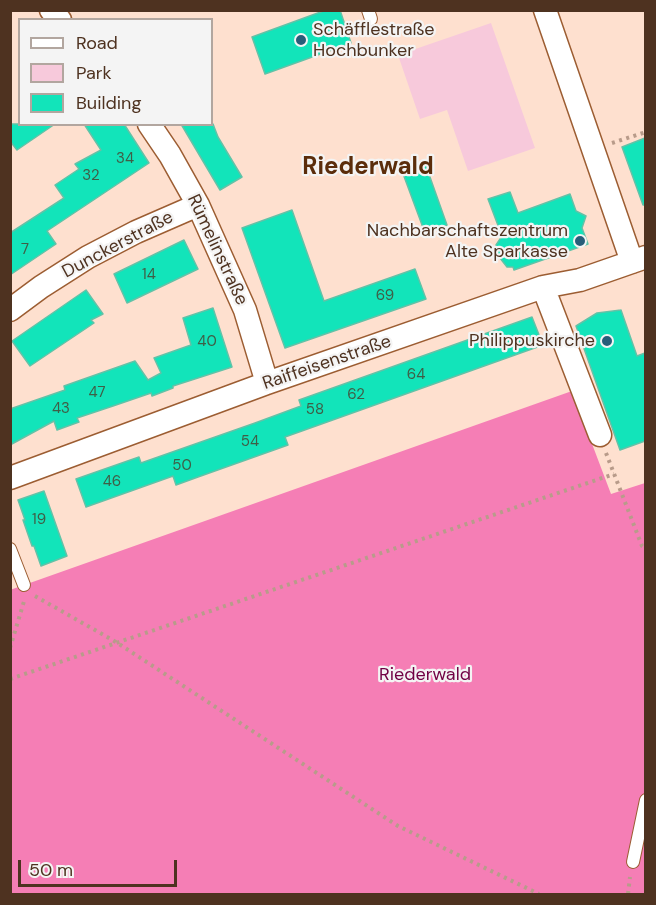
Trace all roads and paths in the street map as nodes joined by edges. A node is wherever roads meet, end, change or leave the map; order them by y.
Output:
1 (545, 10) edge
2 (150, 126) edge
3 (645, 132) edge
4 (594, 150) junction
5 (198, 205) junction
6 (639, 259) edge
7 (543, 287) junction
8 (10, 310) edge
9 (267, 383) junction
10 (600, 435) joint
11 (614, 474) junction
12 (10, 478) edge
13 (10, 549) edge
14 (645, 549) edge
15 (24, 585) dead end
16 (116, 642) junction
17 (10, 648) edge
18 (10, 679) edge
19 (645, 800) edge
20 (633, 862) dead end
21 (539, 894) edge

1 - 4 street
2 - 5 street, Rümelinstraße
3 - 4 path
4 - 6 street
5 - 8 street, Dunckerstraße
5 - 9 street, Rümelinstraße
6 - 7 street, Raiffeisenstraße
7 - 9 street, Raiffeisenstraße
7 - 10 street
9 - 12 street, Raiffeisenstraße
10 - 11 path
11 - 14 path
11 - 16 path
13 - 15 lane
16 - 17 path
16 - 18 path
16 - 21 path
19 - 20 lane

